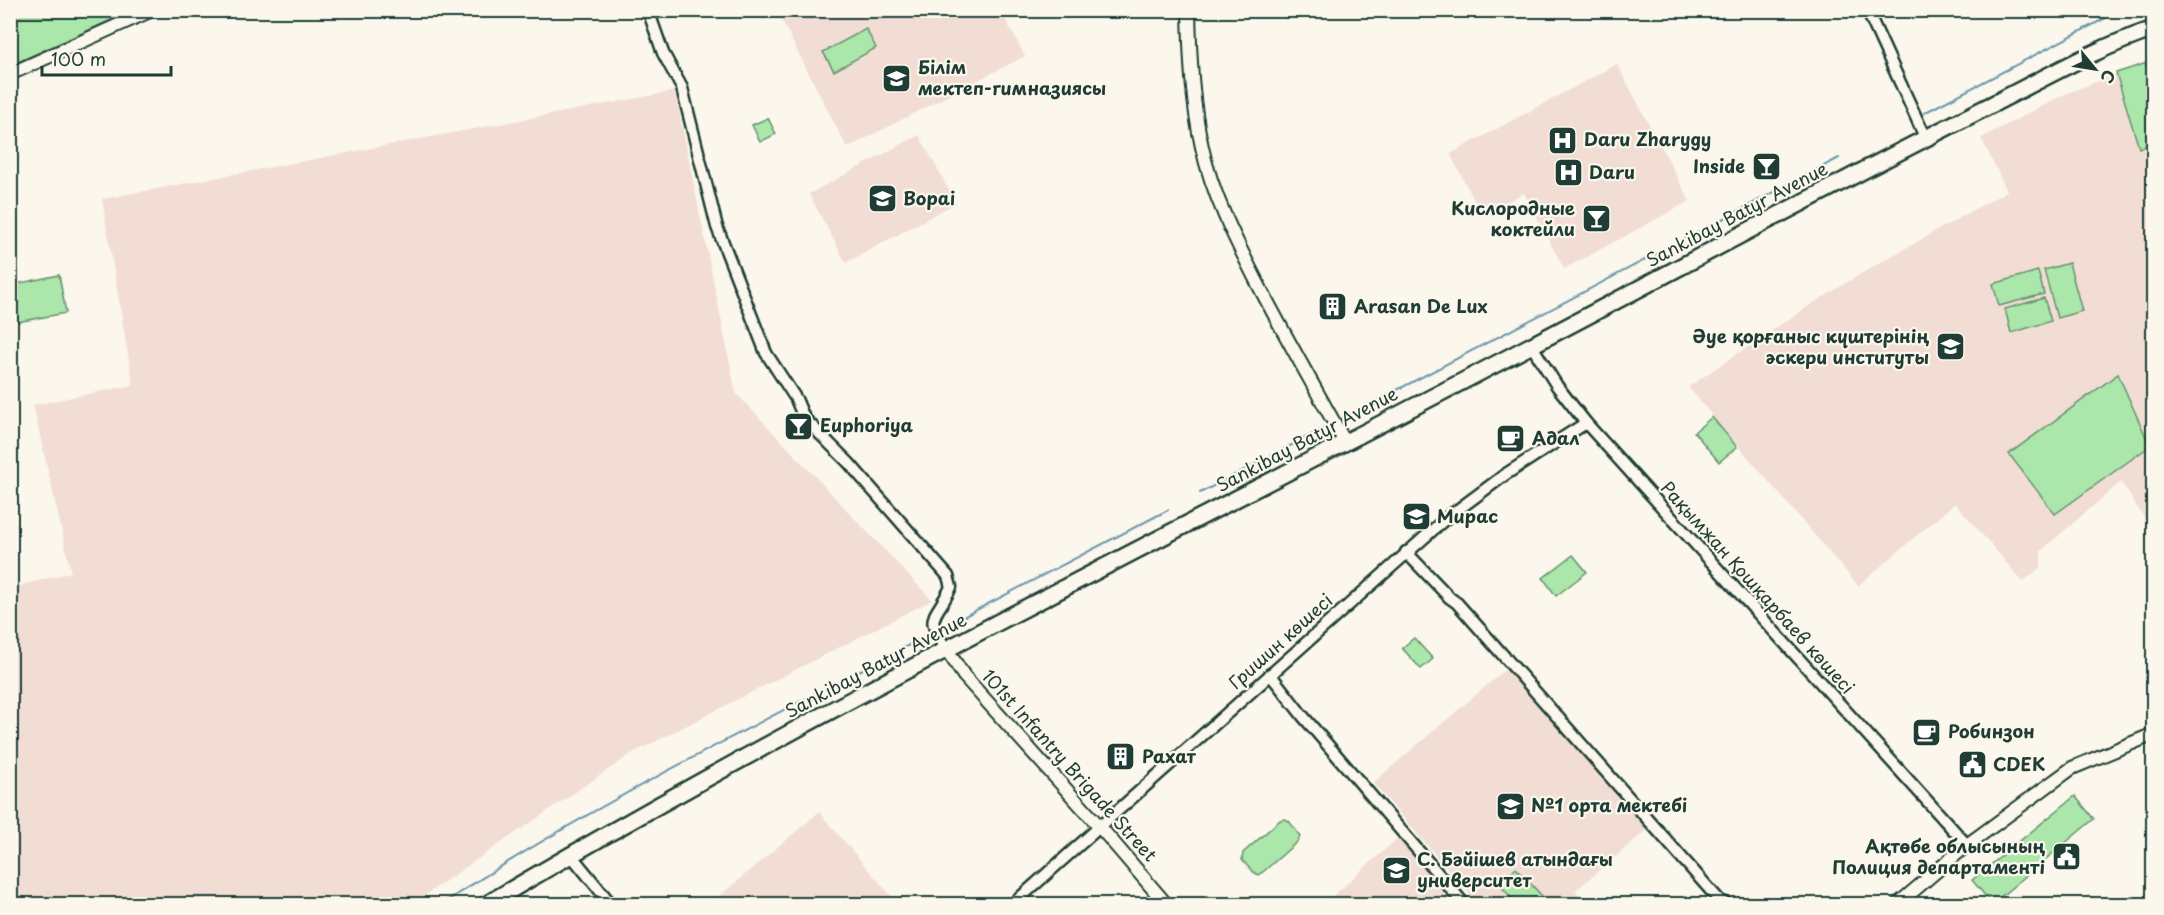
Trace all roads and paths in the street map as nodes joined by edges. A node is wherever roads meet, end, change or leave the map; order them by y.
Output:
1 (152, 10) edge
2 (648, 10) edge
3 (1189, 10) edge
4 (1868, 10) edge
5 (2154, 29) edge
6 (10, 74) edge
7 (1925, 137) junction
8 (1532, 346) junction
9 (1586, 423) junction
10 (1345, 442) junction
11 (1406, 552) junction
12 (943, 645) junction
13 (1270, 674) junction
14 (2154, 734) edge
15 (1100, 826) junction
16 (1967, 845) junction
17 (571, 855) junction
18 (487, 904) edge
19 (611, 904) edge
20 (1013, 904) edge
21 (1167, 904) edge
22 (1464, 904) edge
23 (1727, 904) edge
24 (1898, 904) edge

1 - 6 street
2 - 12 street
3 - 10 street
4 - 7 street
5 - 7 main road, Sankibay Batyr Avenue
7 - 8 main road, Sankibay Batyr Avenue
8 - 9 street, Рақымжан Қошқарбаев көшесі
8 - 10 main road, Sankibay Batyr Avenue
9 - 11 street, Гришин көшесі
9 - 16 street, Рақымжан Қошқарбаев көшесі
10 - 12 main road, Sankibay Batyr Avenue
11 - 13 street, Гришин көшесі
11 - 23 street
12 - 15 street, 101st Infantry Brigade Street
12 - 17 main road, Sankibay Batyr Avenue
13 - 15 street, Гришин көшесі
13 - 22 street
14 - 16 street
15 - 20 street, Гришин көшесі
15 - 21 street, 101st Infantry Brigade Street
16 - 24 street
17 - 18 main road, Sankibay Batyr Avenue
17 - 19 street

